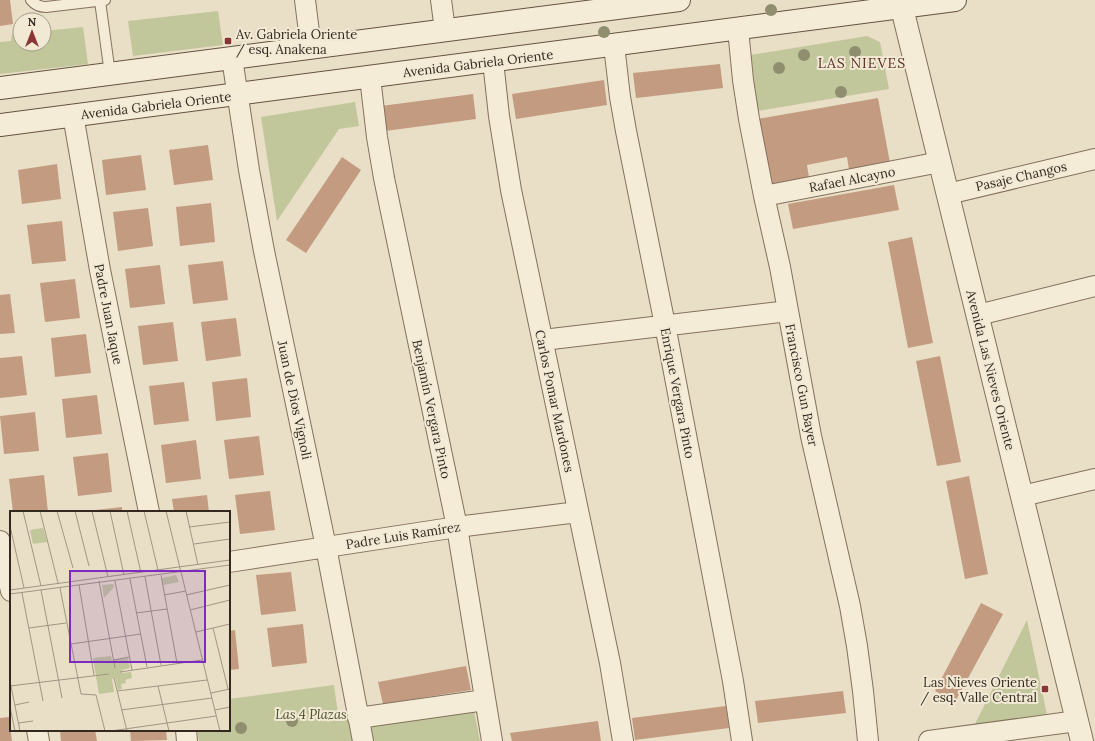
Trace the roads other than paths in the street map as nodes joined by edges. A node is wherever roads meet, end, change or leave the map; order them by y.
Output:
1 (31, 0) edge
2 (102, 0) edge
3 (305, 0) edge
4 (442, 0) edge
5 (679, 0) edge
6 (955, 0) edge
7 (901, 4) edge
8 (582, 6) edge
9 (738, 29) junction
10 (445, 30) junction
11 (614, 45) junction
12 (312, 48) junction
13 (232, 58) junction
14 (493, 61) junction
15 (110, 74) junction
16 (370, 77) junction
17 (0, 88) edge
18 (238, 94) junction
19 (73, 115) junction
20 (0, 125) edge
21 (1095, 159) edge
22 (940, 162) junction
23 (948, 194) junction
24 (764, 196) junction
25 (1095, 286) edge
26 (788, 311) junction
27 (978, 315) junction
28 (665, 325) junction
29 (543, 340) junction
30 (1095, 479) edge
31 (1022, 496) junction
32 (149, 511) edge
33 (578, 512) junction
34 (457, 527) junction
35 (0, 541) edge
36 (326, 547) junction
37 (230, 562) edge
38 (10, 586) edge
39 (485, 700) junction
40 (358, 718) junction
41 (37, 731) edge
42 (186, 731) edge
43 (1079, 731) edge
44 (39, 741) edge
45 (187, 741) edge
46 (362, 741) edge
47 (492, 741) edge
48 (623, 741) edge
49 (742, 741) edge
50 (868, 741) edge
51 (929, 741) edge

1 - 2 lane
2 - 15 lane
3 - 12 street
4 - 10 street
5 - 8 main road
6 - 7 main road, Avenida Gabriela Oriente
7 - 9 main road, Avenida Gabriela Oriente
7 - 22 main road, Avenida Las Nieves Oriente
8 - 10 main road
9 - 11 main road, Avenida Gabriela Oriente
9 - 24 street, Francisco Gun Bayer
10 - 12 main road
11 - 14 main road, Avenida Gabriela Oriente
11 - 28 street, Enrique Vergara Pinto
12 - 13 main road
13 - 15 main road
13 - 18 street, Juan de Dios Vignoli
14 - 16 main road, Avenida Gabriela Oriente
14 - 29 street, Carlos Pomar Mardones
15 - 17 main road
16 - 18 main road, Avenida Gabriela Oriente
16 - 34 street, Benjamín Vergara Pinto
18 - 19 main road, Avenida Gabriela Oriente
18 - 36 street, Juan de Dios Vignoli
19 - 20 main road, Avenida Gabriela Oriente
19 - 32 street, Padre Juan Jaque
21 - 23 street, Pasaje Changos
22 - 23 main road, Avenida Las Nieves Oriente
22 - 24 street, Rafael Alcayno
23 - 27 main road, Avenida Las Nieves Oriente
24 - 26 street, Francisco Gun Bayer
25 - 27 street
26 - 28 street
26 - 50 street, Francisco Gun Bayer
27 - 31 main road, Avenida Las Nieves Oriente
28 - 29 street
28 - 49 street, Enrique Vergara Pinto
29 - 33 street, Carlos Pomar Mardones
30 - 31 street
31 - 43 main road, Avenida Las Nieves Oriente
33 - 34 street, Padre Luis Ramírez
33 - 48 street, Carlos Pomar Mardones
34 - 36 street, Padre Luis Ramírez
34 - 39 street, Benjamín Vergara Pinto
35 - 38 street
36 - 37 street, Padre Luis Ramírez
36 - 40 street, Juan de Dios Vignoli
39 - 40 street
39 - 47 street, Benjamín Vergara Pinto
40 - 46 street, Juan de Dios Vignoli
41 - 44 street
42 - 45 street
43 - 51 street

